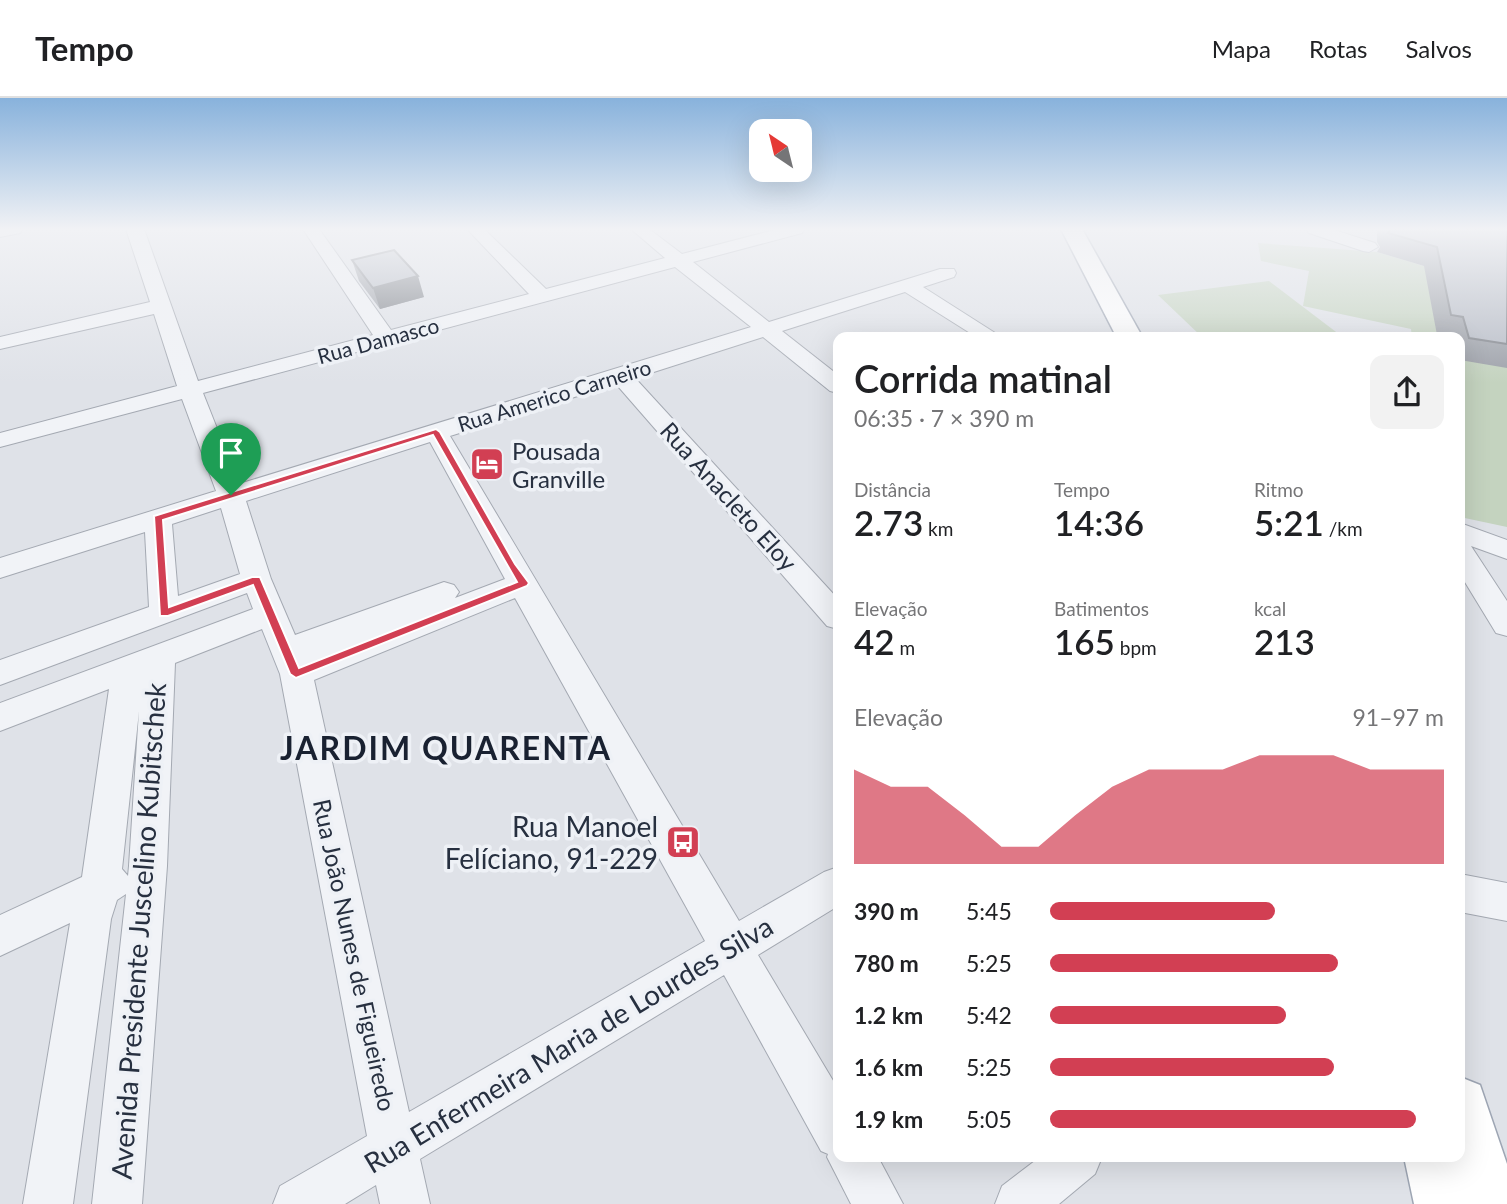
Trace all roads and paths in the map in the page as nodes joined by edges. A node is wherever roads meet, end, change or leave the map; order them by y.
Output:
1 (153, 281) edge
2 (346, 281) edge
3 (527, 281) edge
4 (582, 281) edge
5 (705, 281) edge
6 (921, 281) edge
7 (1076, 281) edge
8 (1099, 281) edge
9 (906, 285) junction
10 (538, 292) junction
11 (162, 306) junction
12 (768, 328) junction
13 (983, 332) edge
14 (1102, 332) edge
15 (1127, 332) edge
16 (382, 333) junction
17 (0, 343) edge
18 (620, 375) junction
19 (833, 382) edge
20 (189, 385) junction
21 (0, 430) edge
22 (436, 432) junction
23 (0, 440) edge
24 (231, 495) junction
25 (158, 518) junction
26 (1465, 534) edge
27 (1507, 550) edge
28 (1465, 560) edge
29 (0, 568) edge
30 (517, 575) junction
31 (264, 597) junction
32 (833, 612) edge
33 (164, 613) junction
34 (1507, 625) edge
35 (291, 662) junction
36 (144, 664) junction
37 (0, 673) edge
38 (0, 717) edge
39 (148, 866) junction
40 (833, 888) edge
41 (100, 889) junction
42 (1465, 894) edge
43 (1507, 902) edge
44 (0, 936) edge
45 (732, 948) junction
46 (1465, 1122) edge
47 (833, 1125) edge
48 (395, 1147) junction
49 (854, 1162) edge
50 (1072, 1162) edge
51 (1434, 1162) edge
52 (48, 1204) edge
53 (117, 1204) edge
54 (298, 1204) edge
55 (405, 1204) edge
56 (878, 1204) edge
57 (1020, 1204) edge
58 (1444, 1204) edge
59 (1489, 1204) edge

1 - 11 street, Rua João Nunes de Figueiredo
2 - 16 street
3 - 10 street
4 - 10 street, Rua Damasco
5 - 12 street
6 - 9 street, Rua Americo Carneiro
7 - 14 main road
8 - 15 main road
9 - 12 street, Rua Americo Carneiro
9 - 13 street
10 - 16 street, Rua Damasco
11 - 17 street
11 - 20 street, Rua João Nunes de Figueiredo
12 - 18 street, Rua Americo Carneiro
12 - 19 street
16 - 20 street, Rua Damasco
18 - 22 street, Rua Americo Carneiro
18 - 32 street, Rua Anacleto Eloy
20 - 21 street, Rua Damasco
20 - 23 street, Rua Damasco
20 - 24 street, Rua João Nunes de Figueiredo
22 - 24 street, Rua Americo Carneiro
22 - 30 street
24 - 25 street, Rua Americo Carneiro
24 - 31 street, Rua João Nunes de Figueiredo
25 - 29 street, Rua Americo Carneiro
25 - 33 street
26 - 27 street
28 - 34 street
30 - 35 street
30 - 45 street
31 - 33 street
31 - 35 street, Rua João Nunes de Figueiredo
31 - 36 street
33 - 37 street
35 - 48 street, Rua João Nunes de Figueiredo
36 - 38 street
36 - 39 street, Avenida Presidente Juscelino Kubitschek
36 - 41 street, Avenida Presidente Juscelino Kubitschek
39 - 41 street
39 - 53 street, Avenida Presidente Juscelino Kubitschek
40 - 45 street, Rua Enfermeira Maria de Lourdes Silva
41 - 44 street
41 - 52 street, Avenida Presidente Juscelino Kubitschek
42 - 43 street
45 - 47 street
45 - 48 street, Rua Enfermeira Maria de Lourdes Silva
46 - 59 main road
48 - 54 street, Rua Enfermeira Maria de Lourdes Silva
48 - 55 street, Rua João Nunes de Figueiredo
49 - 56 street
50 - 57 street
51 - 58 main road

